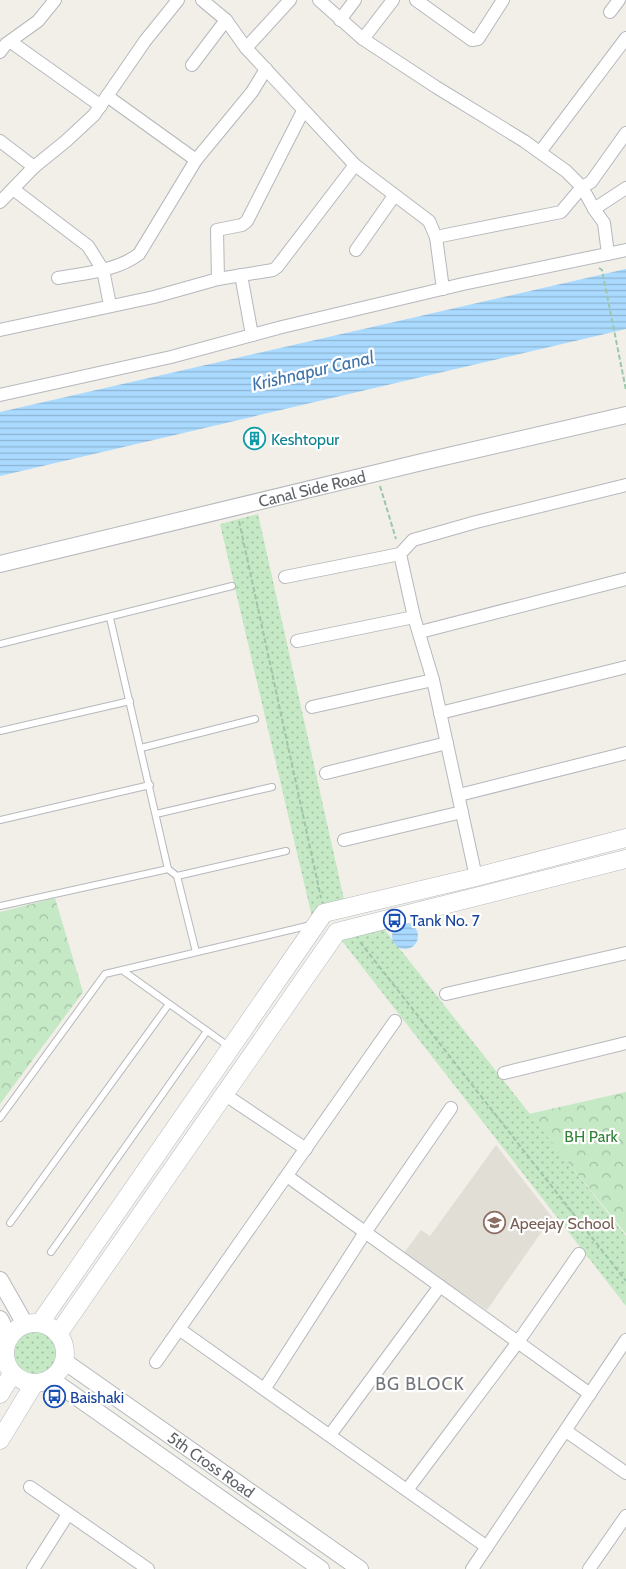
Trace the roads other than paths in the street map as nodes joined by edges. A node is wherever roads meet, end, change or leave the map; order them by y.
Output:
1 (56, 0) edge
2 (178, 0) edge
3 (202, 0) edge
4 (290, 0) edge
5 (319, 0) edge
6 (355, 0) edge
7 (393, 0) edge
8 (416, 0) edge
9 (503, 0) edge
10 (619, 0) edge
11 (610, 12) dead end
12 (226, 20) junction
13 (340, 20) junction
14 (363, 39) junction
15 (626, 39) edge
16 (11, 42) junction
17 (246, 48) junction
18 (0, 52) edge
19 (192, 65) dead end
20 (266, 70) junction
21 (104, 101) junction
22 (303, 111) junction
23 (626, 134) edge
24 (0, 141) edge
25 (540, 152) junction
26 (196, 160) junction
27 (355, 165) junction
28 (34, 167) junction
29 (582, 187) junction
30 (626, 188) edge
31 (13, 189) junction
32 (394, 196) junction
33 (0, 202) edge
34 (594, 209) junction
35 (436, 237) junction
36 (356, 250) dead end
37 (626, 250) edge
38 (608, 254) junction
39 (102, 270) junction
40 (241, 276) junction
41 (58, 278) dead end
42 (218, 279) junction
43 (443, 289) junction
44 (110, 305) junction
45 (0, 330) edge
46 (252, 335) junction
47 (0, 395) edge
48 (626, 415) edge
49 (626, 485) edge
50 (400, 554) junction
51 (0, 564) edge
52 (285, 577) dead end
53 (626, 579) edge
54 (232, 586) dead end
55 (414, 617) junction
56 (110, 618) junction
57 (420, 632) junction
58 (297, 641) dead end
59 (0, 644) edge
60 (626, 667) edge
61 (433, 680) junction
62 (130, 701) junction
63 (312, 707) dead end
64 (440, 713) junction
65 (255, 719) dead end
66 (0, 731) edge
67 (447, 743) junction
68 (141, 748) junction
69 (626, 753) edge
70 (326, 772) dead end
71 (150, 785) junction
72 (272, 787) dead end
73 (458, 794) junction
74 (462, 812) junction
75 (156, 814) junction
76 (0, 820) edge
77 (626, 838) edge
78 (344, 840) dead end
79 (591, 847) junction
80 (286, 851) dead end
81 (626, 860) edge
82 (596, 867) junction
83 (168, 870) junction
84 (177, 876) junction
85 (476, 877) junction
86 (0, 906) edge
87 (321, 918) junction
88 (196, 952) junction
89 (626, 953) edge
90 (122, 970) junction
91 (270, 994) junction
92 (446, 994) dead end
93 (169, 1004) junction
94 (285, 1006) junction
95 (395, 1021) dead end
96 (207, 1031) junction
97 (626, 1043) edge
98 (232, 1048) junction
99 (504, 1073) dead end
100 (224, 1094) junction
101 (451, 1108) dead end
102 (0, 1118) edge
103 (306, 1149) junction
104 (287, 1176) junction
105 (10, 1223) dead end
106 (364, 1234) junction
107 (52, 1252) dead end
108 (579, 1254) dead end
109 (0, 1280) edge
110 (440, 1286) junction
111 (0, 1319) edge
112 (33, 1324) junction
113 (180, 1328) junction
114 (58, 1334) junction
115 (626, 1340) edge
116 (4, 1342) edge
117 (518, 1342) junction
118 (64, 1360) junction
119 (156, 1362) dead end
120 (12, 1374) junction
121 (43, 1381) junction
122 (265, 1388) junction
123 (0, 1394) edge
124 (590, 1394) junction
125 (566, 1431) junction
126 (330, 1436) junction
127 (0, 1440) edge
128 (626, 1473) edge
129 (30, 1487) dead end
130 (407, 1490) junction
131 (68, 1514) junction
132 (624, 1522) edge
133 (487, 1547) junction
134 (33, 1569) edge
135 (147, 1569) edge
136 (321, 1569) edge
137 (360, 1569) edge
138 (472, 1569) edge
139 (589, 1569) edge

1 - 16 street
2 - 21 street
3 - 12 street
4 - 17 street
5 - 13 street
6 - 13 street
7 - 14 street
8 - 9 street
10 - 11 street
12 - 17 street
12 - 19 street
13 - 14 street
14 - 25 street
15 - 25 street
16 - 18 street
16 - 21 street
17 - 20 street
20 - 22 street
20 - 26 street
21 - 26 street
21 - 28 street
22 - 27 street
22 - 42 street
23 - 29 street
24 - 28 street
25 - 29 street
26 - 39 street
27 - 32 street
27 - 40 street
28 - 31 street
29 - 34 street
29 - 35 street
30 - 34 street
31 - 33 street
31 - 39 street
32 - 35 street
32 - 36 street
34 - 38 street
35 - 43 street
37 - 38 street
38 - 43 street
39 - 41 street
39 - 44 street
40 - 42 street
40 - 46 street
42 - 44 street
43 - 46 street
44 - 45 street
46 - 47 street
48 - 51 street, Canal Side Road
49 - 50 street
50 - 52 street
50 - 55 street
53 - 57 street
54 - 56 lane
55 - 57 street
55 - 58 street
56 - 59 lane
56 - 62 lane
57 - 61 street
60 - 64 street
61 - 63 street
61 - 64 street
62 - 66 lane
62 - 68 lane
64 - 67 street
65 - 68 lane
67 - 70 street
67 - 73 street
68 - 71 lane
69 - 73 street
71 - 75 lane
71 - 76 lane
72 - 75 lane
73 - 74 street
74 - 78 street
74 - 85 street
75 - 83 lane
77 - 79 main road
79 - 82 main road
79 - 85 main road
80 - 84 lane
81 - 82 main road
82 - 94 main road
83 - 84 lane
83 - 86 lane
84 - 88 lane
85 - 87 main road
87 - 88 lane
87 - 91 main road
88 - 90 lane
89 - 92 street
90 - 93 lane
90 - 102 lane
91 - 94 main road
91 - 98 main road
93 - 96 lane
93 - 105 lane
94 - 100 main road
95 - 103 street
96 - 98 lane
96 - 107 lane
97 - 99 street
98 - 112 main road
100 - 103 street
100 - 114 main road
101 - 106 street
103 - 104 street
104 - 106 street
104 - 113 street
106 - 110 street
106 - 122 street
108 - 117 street
109 - 112 street
110 - 117 street
110 - 126 street
111 - 116 street
112 - 114 main road
112 - 116 main road
113 - 119 street
113 - 122 street
114 - 118 main road
115 - 124 street
116 - 120 main road
117 - 124 street
117 - 130 street
118 - 121 main road
118 - 137 street, 5th Cross Road
120 - 121 main road
120 - 123 main road
121 - 127 main road
121 - 136 street, 5th Cross Road
122 - 126 street
124 - 125 street
125 - 128 street
125 - 133 street
126 - 130 street
129 - 131 street
130 - 133 street
131 - 134 street
131 - 135 street
132 - 139 street
133 - 138 street

